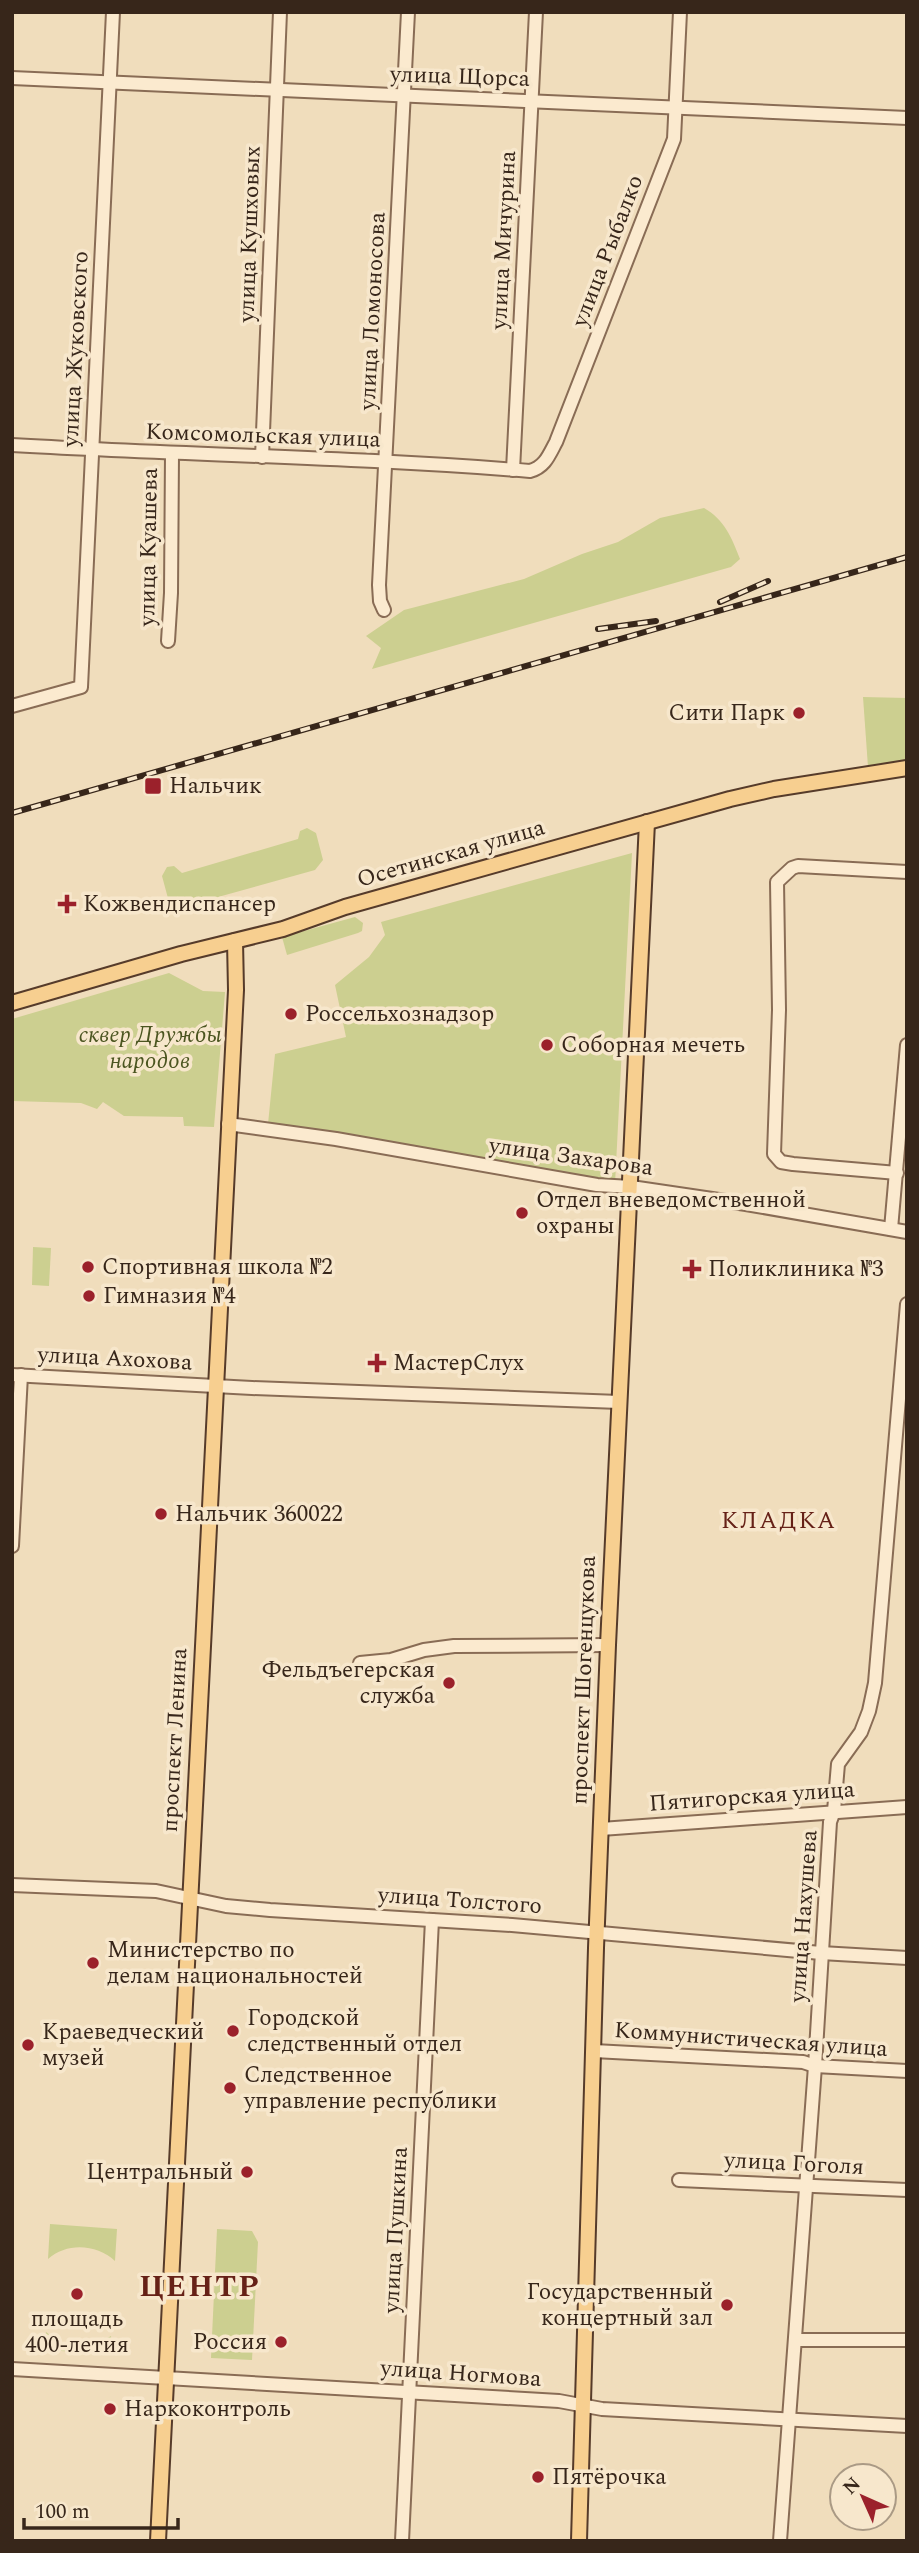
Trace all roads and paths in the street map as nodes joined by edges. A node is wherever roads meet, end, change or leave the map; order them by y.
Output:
1 (113, 12) edge
2 (281, 12) edge
3 (408, 12) edge
4 (536, 12) edge
5 (680, 12) edge
6 (12, 78) edge
7 (110, 81) junction
8 (276, 90) junction
9 (404, 96) junction
10 (532, 101) junction
11 (676, 108) junction
12 (907, 118) edge
13 (12, 445) edge
14 (92, 450) junction
15 (172, 454) junction
16 (262, 457) junction
17 (387, 461) junction
18 (513, 470) junction
19 (384, 610) dead end
20 (168, 640) dead end
21 (12, 706) edge
22 (907, 768) edge
23 (647, 822) junction
24 (907, 872) edge
25 (235, 941) junction
26 (12, 1003) edge
27 (907, 1045) edge
28 (228, 1124) junction
29 (897, 1173) junction
30 (631, 1187) junction
31 (891, 1229) junction
32 (907, 1232) edge
33 (907, 1304) edge
34 (17, 1375) edge
35 (216, 1384) junction
36 (619, 1402) junction
37 (12, 1546) edge
38 (608, 1645) junction
39 (360, 1663) dead end
40 (907, 1807) edge
41 (834, 1811) junction
42 (601, 1829) junction
43 (12, 1885) edge
44 (190, 1899) junction
45 (432, 1920) junction
46 (597, 1931) junction
47 (821, 1954) junction
48 (907, 1958) edge
49 (594, 2051) junction
50 (815, 2066) junction
51 (907, 2071) edge
52 (679, 2180) dead end
53 (806, 2186) junction
54 (907, 2190) edge
55 (795, 2340) junction
56 (907, 2340) edge
57 (12, 2369) edge
58 (166, 2378) junction
59 (409, 2391) junction
60 (583, 2406) junction
61 (787, 2421) junction
62 (907, 2426) edge
63 (158, 2541) edge
64 (402, 2541) edge
65 (579, 2541) edge
66 (780, 2541) edge

1 - 7 street, улица Жуковского
2 - 8 street, улица Кушховых
3 - 9 street, улица Ломоносова
4 - 10 street, улица Мичурина
5 - 11 street, улица Рыбалко
6 - 7 street, улица Щорса
7 - 8 street, улица Щорса
7 - 14 street, улица Жуковского
8 - 9 street, улица Щорса
8 - 16 street, улица Кушховых
9 - 10 street, улица Щорса
9 - 17 street, улица Ломоносова
10 - 11 street, улица Щорса
10 - 18 street, улица Мичурина
11 - 12 street, улица Щорса
11 - 18 street, улица Рыбалко
13 - 14 street, Комсомольская улица
14 - 15 street, Комсомольская улица
14 - 21 street, улица Жуковского
15 - 16 street, Комсомольская улица
15 - 20 street, улица Куашева
16 - 17 street, Комсомольская улица
17 - 18 street, Комсомольская улица
17 - 19 street, улица Ломоносова
22 - 23 main road, Осетинская улица
23 - 25 main road, Осетинская улица
23 - 30 main road, проспект Шогенцукова
24 - 29 street
25 - 26 main road, Осетинская улица
25 - 28 main road, проспект Ленина
27 - 29 street
28 - 30 street, улица Захарова
28 - 35 main road, проспект Ленина
29 - 31 street
30 - 31 street, улица Захарова
30 - 36 main road, проспект Шогенцукова
31 - 32 street, улица Захарова
33 - 41 street, улица Нахушева
34 - 35 street, улица Ахохова
34 - 37 street
35 - 36 street, улица Ахохова
35 - 44 main road, проспект Ленина
36 - 38 main road, проспект Шогенцукова
38 - 39 street
38 - 42 main road, проспект Шогенцукова
40 - 41 street, Пятигорская улица
41 - 42 street, Пятигорская улица
41 - 47 street, улица Нахушева
42 - 46 main road, проспект Шогенцукова
43 - 44 street, улица Толстого
44 - 45 street, улица Толстого
44 - 58 main road, проспект Ленина
45 - 46 street, улица Толстого
45 - 59 street, улица Пушкина
46 - 47 street, улица Толстого
46 - 49 main road, проспект Шогенцукова
47 - 48 street, улица Толстого
47 - 50 street, улица Нахушева
49 - 50 street, Коммунистическая улица
49 - 60 main road, проспект Шогенцукова
50 - 51 street, Коммунистическая улица
50 - 53 street, улица Нахушева
52 - 53 street, улица Гоголя
53 - 54 street, улица Гоголя
53 - 55 street, улица Нахушева
55 - 56 street
55 - 61 street, улица Нахушева
57 - 58 street, улица Ногмова
58 - 59 street, улица Ногмова
58 - 63 main road, проспект Ленина
59 - 60 street, улица Ногмова
59 - 64 street, улица Пушкина
60 - 61 street, улица Ногмова
60 - 65 main road, проспект Шогенцукова
61 - 62 street, улица Ногмова
61 - 66 street, улица Нахушева

